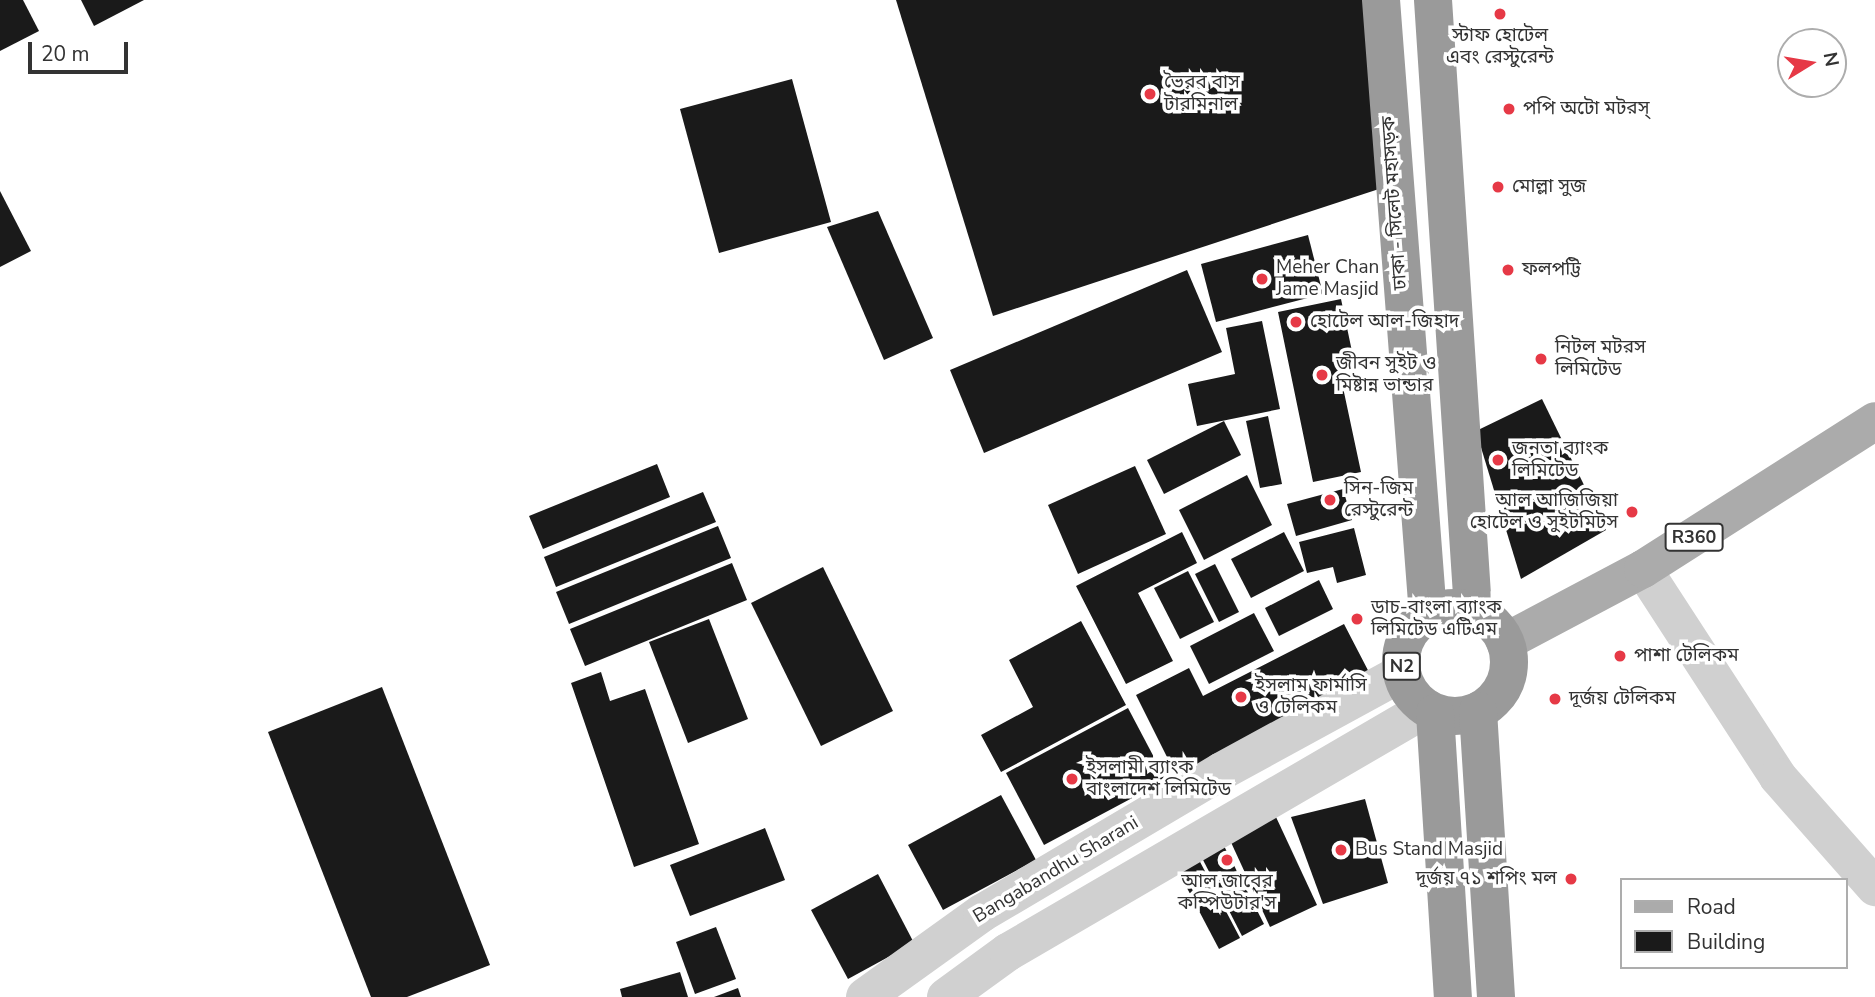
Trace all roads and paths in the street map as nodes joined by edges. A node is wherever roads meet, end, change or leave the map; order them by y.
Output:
1 (1381, 0) edge
2 (1433, 0) edge
3 (1875, 421) edge
4 (1643, 569) junction
5 (1473, 611) junction
6 (1428, 615) junction
7 (1505, 642) junction
8 (1402, 673) junction
9 (1431, 710) junction
10 (1478, 711) junction
11 (1875, 887) edge
12 (865, 997) edge
13 (946, 997) edge
14 (1453, 997) edge
15 (1496, 997) edge

1 - 6 highway, ঢাকা - সিলেট মহাসড়ক
2 - 5 highway
3 - 4 main road, R360
4 - 7 main road, R360
4 - 11 street
5 - 6 highway
5 - 7 highway
6 - 8 highway, N2
7 - 10 highway
8 - 9 highway, N2
8 - 12 street, Bangabandhu Sharani
9 - 10 highway
9 - 13 street
9 - 14 highway
10 - 15 highway

